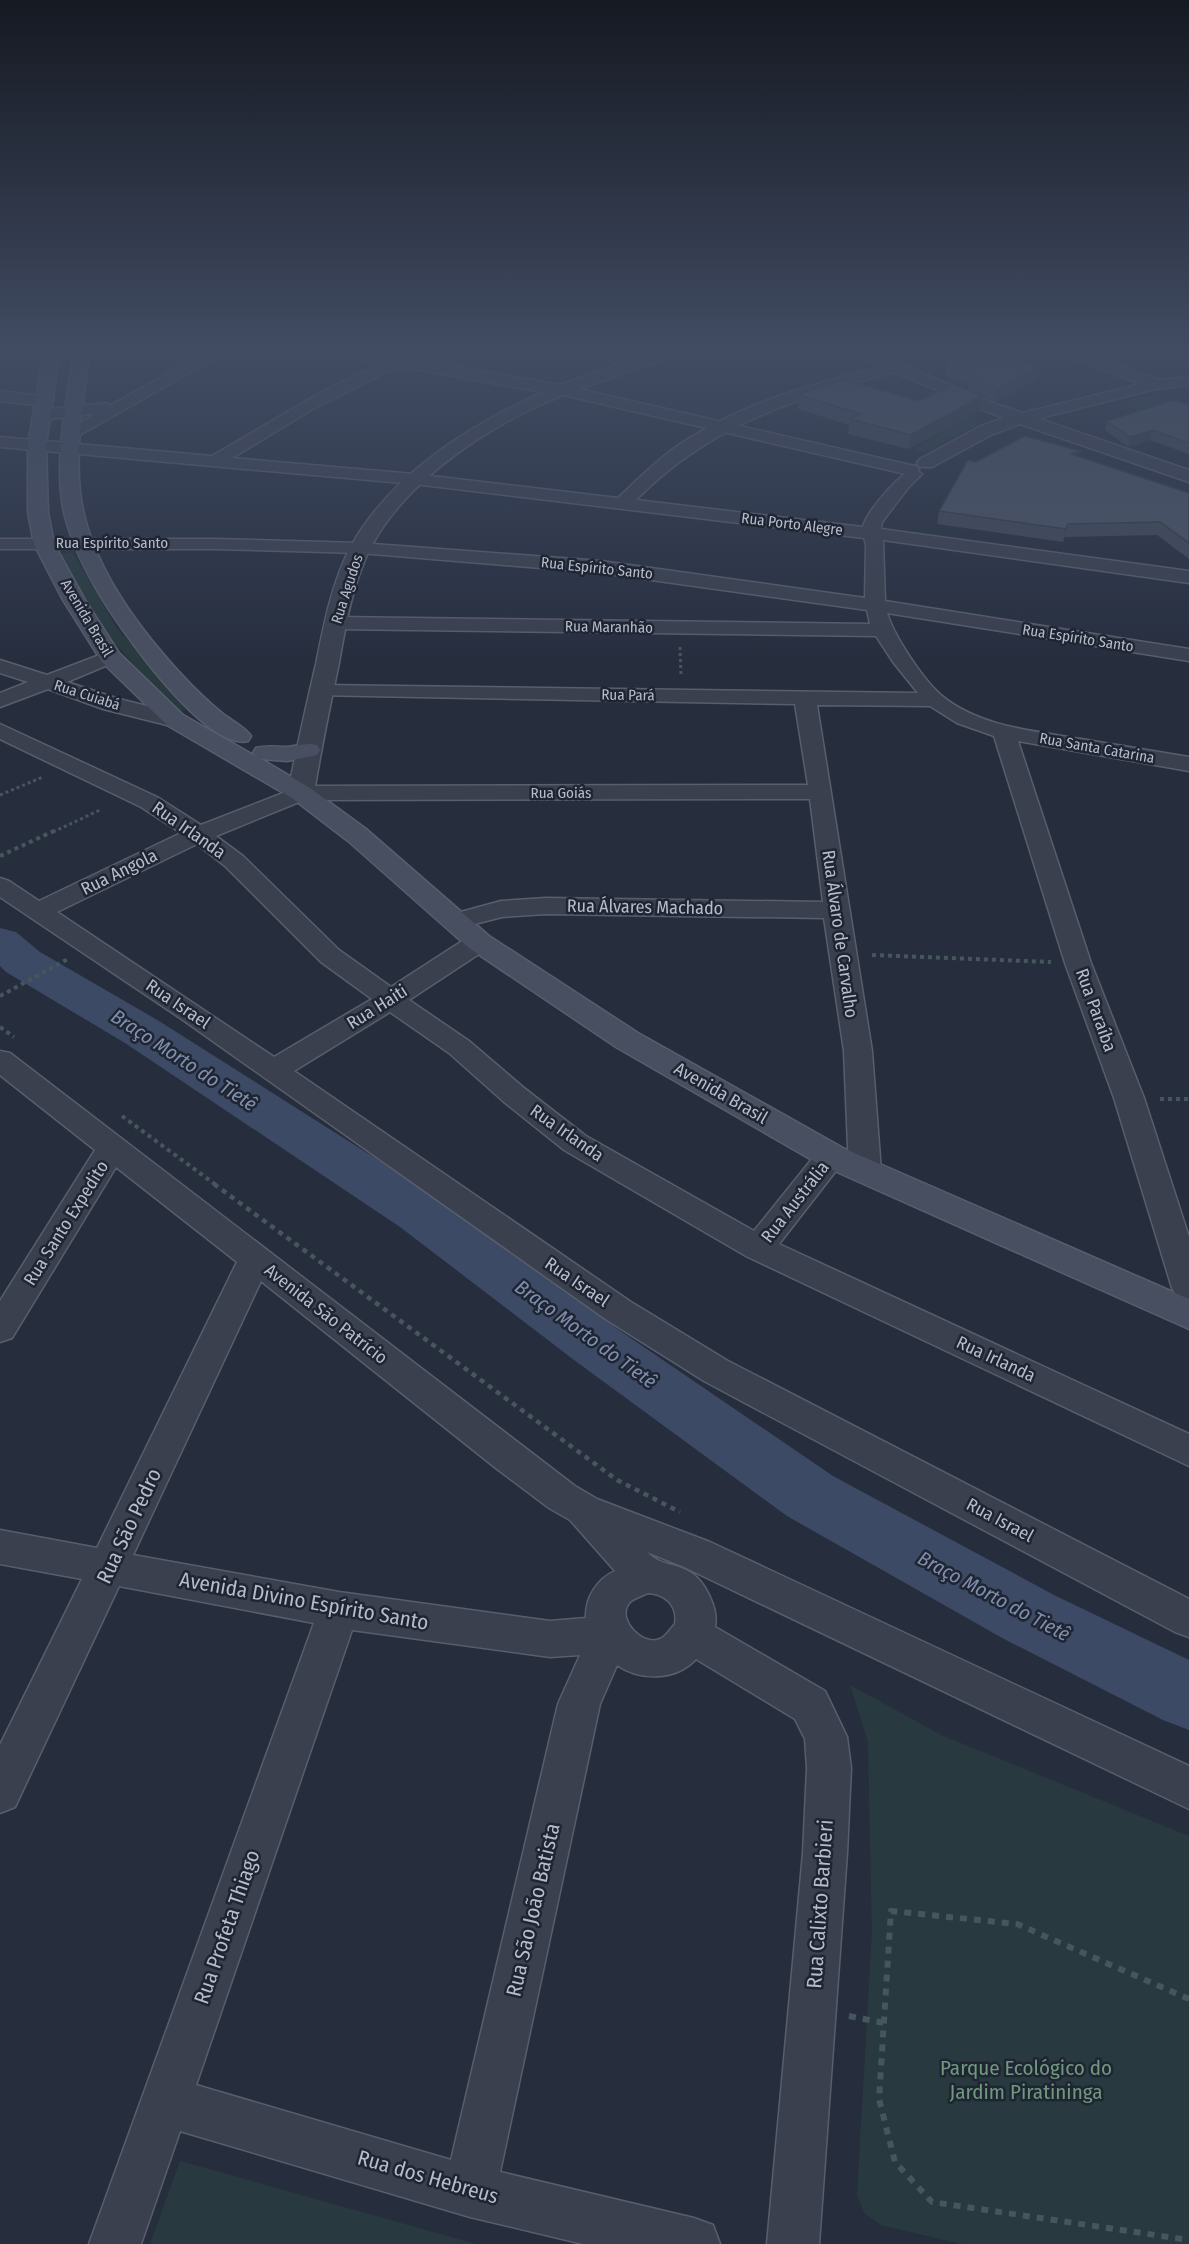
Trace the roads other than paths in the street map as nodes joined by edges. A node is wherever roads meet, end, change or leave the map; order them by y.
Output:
1 (37, 455) edge
2 (72, 455) edge
3 (186, 455) edge
4 (226, 455) edge
5 (447, 455) edge
6 (677, 455) edge
7 (861, 455) edge
8 (947, 455) edge
9 (973, 455) edge
10 (1092, 455) edge
11 (1125, 455) edge
12 (216, 461) junction
13 (917, 468) junction
14 (1189, 476) edge
15 (414, 479) junction
16 (1189, 487) edge
17 (623, 503) junction
18 (900, 518) dead end
19 (877, 538) junction
20 (84, 543) junction
21 (0, 544) edge
22 (44, 544) junction
23 (360, 548) junction
24 (1189, 577) edge
25 (875, 605) junction
26 (335, 623) junction
27 (882, 630) junction
28 (1189, 655) edge
29 (110, 657) junction
30 (0, 666) edge
31 (46, 682) junction
32 (321, 691) junction
33 (805, 698) junction
34 (934, 700) junction
35 (0, 701) edge
36 (175, 720) junction
37 (0, 731) edge
38 (1004, 732) junction
39 (308, 750) junction
40 (266, 753) junction
41 (1189, 764) edge
42 (821, 792) junction
43 (301, 793) junction
44 (199, 834) junction
45 (0, 886) edge
46 (836, 910) junction
47 (38, 911) junction
48 (455, 921) junction
49 (479, 942) junction
50 (390, 1000) junction
51 (9, 1050) edge
52 (274, 1070) junction
53 (112, 1148) junction
54 (831, 1156) junction
55 (865, 1171) junction
56 (758, 1248) junction
57 (255, 1259) junction
58 (1189, 1288) edge
59 (1189, 1315) edge
60 (0, 1329) edge
61 (1189, 1451) edge
62 (584, 1509) junction
63 (0, 1547) edge
64 (109, 1567) junction
65 (644, 1576) junction
66 (339, 1610) junction
67 (1189, 1619) edge
68 (610, 1634) junction
69 (692, 1635) junction
70 (1189, 1788) edge
71 (0, 1792) edge
72 (165, 2101) junction
73 (470, 2191) junction
74 (115, 2244) edge
75 (694, 2244) edge
76 (793, 2244) edge

1 - 22 main road, Avenida Brasil
2 - 20 main road, Avenida Brasil
3 - 12 street, Rua Porto Alegre
4 - 12 street
5 - 15 street, Rua Agudos
6 - 17 street
7 - 13 street
8 - 13 street
9 - 13 street
10 - 16 street
11 - 14 street
12 - 15 street, Rua Porto Alegre
13 - 19 street
15 - 17 street, Rua Porto Alegre
15 - 23 street, Rua Agudos
17 - 19 street, Rua Porto Alegre
18 - 19 street
19 - 24 street, Rua Porto Alegre
19 - 25 street
20 - 22 street, Rua Espírito Santo
20 - 23 street, Rua Espírito Santo
20 - 40 main road, Avenida Brasil
21 - 22 street, Rua Espírito Santo
22 - 29 main road, Avenida Brasil
23 - 25 street, Rua Espírito Santo
23 - 26 street, Rua Agudos
25 - 27 street
25 - 28 street, Rua Espírito Santo
26 - 27 street, Rua Maranhão
26 - 32 street, Rua Agudos
27 - 34 street
29 - 31 street
29 - 36 main road, Avenida Brasil
30 - 31 street, Rua Cuiabá
31 - 35 street
31 - 36 street, Rua Cuiabá
32 - 33 street, Rua Pará
32 - 39 street, Rua Agudos
33 - 34 street, Rua Pará
33 - 42 street, Rua Álvaro de Carvalho
34 - 38 street, Rua Santa Catarina
36 - 43 main road, Avenida Brasil
37 - 44 street, Rua Irlanda
38 - 41 street, Rua Santa Catarina
38 - 58 street, Rua Paraíba
39 - 40 main road
39 - 43 street, Rua Agudos
40 - 43 main road, Avenida Brasil
42 - 43 street, Rua Goiás
42 - 46 street, Rua Álvaro de Carvalho
43 - 44 street, Rua Angola
43 - 48 main road, Avenida Brasil
44 - 47 street, Rua Angola
44 - 50 street, Rua Irlanda
45 - 47 street, Rua Israel
46 - 48 street, Rua Álvares Machado
46 - 55 street, Rua Álvaro de Carvalho
47 - 52 street, Rua Israel
48 - 49 main road, Avenida Brasil
49 - 50 street, Rua Haiti
49 - 54 main road, Avenida Brasil
50 - 52 street, Rua Haiti
50 - 56 street, Rua Irlanda
51 - 53 street, Avenida São Patrício
52 - 67 street, Rua Israel
53 - 57 street, Avenida São Patrício
53 - 60 street, Rua Santo Expedito
54 - 55 main road, Avenida Brasil
54 - 56 street, Rua Austrália
55 - 59 main road, Avenida Brasil
56 - 61 street, Rua Irlanda
57 - 62 street, Avenida São Patrício
57 - 64 street, Rua São Pedro
62 - 65 street, Avenida São Patrício
62 - 70 street
63 - 64 street, Avenida Divino Espírito Santo
64 - 66 street, Avenida Divino Espírito Santo
64 - 71 street, Rua São Pedro
65 - 68 street
65 - 69 street
66 - 68 street, Avenida Divino Espírito Santo
66 - 72 street, Rua Profeta Thiago
68 - 69 street
68 - 73 street, Rua São João Batista
69 - 76 street, Rua Calixto Barbieri
72 - 73 street, Rua dos Hebreus
72 - 74 street, Rua Profeta Thiago
73 - 75 street, Rua dos Hebreus

